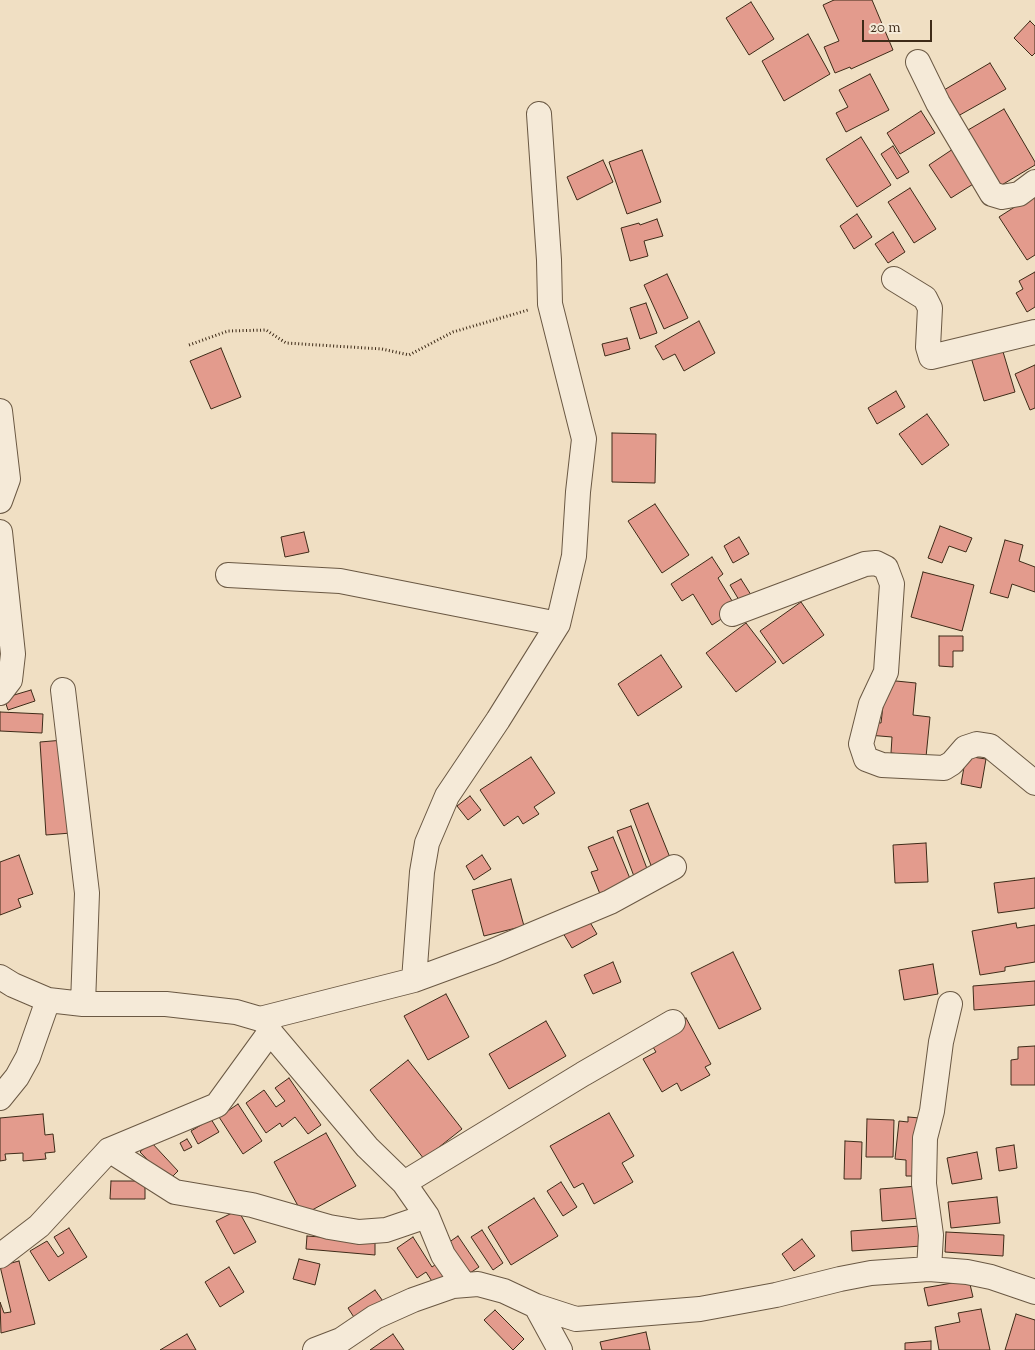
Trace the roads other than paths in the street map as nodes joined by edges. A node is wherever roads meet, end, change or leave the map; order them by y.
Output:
1 (918, 62) dead end
2 (539, 114) dead end
3 (1035, 182) edge
4 (894, 279) dead end
5 (1035, 332) edge
6 (0, 411) edge
7 (0, 500) edge
8 (0, 532) edge
9 (228, 576) dead end
10 (732, 614) dead end
11 (558, 624) junction
12 (63, 690) dead end
13 (0, 693) edge
14 (1035, 783) edge
15 (674, 867) dead end
16 (0, 977) edge
17 (414, 980) junction
18 (48, 1000) junction
19 (83, 1004) junction
20 (950, 1004) dead end
21 (673, 1022) dead end
22 (265, 1025) junction
23 (0, 1098) edge
24 (109, 1150) junction
25 (404, 1183) junction
26 (427, 1216) junction
27 (0, 1256) edge
28 (928, 1269) junction
29 (464, 1285) junction
30 (1035, 1292) edge
31 (536, 1306) junction
32 (315, 1350) edge
33 (560, 1350) edge

1 - 3 street
2 - 11 street
4 - 5 street
6 - 7 street
8 - 13 street
9 - 11 street
10 - 14 street
11 - 17 street
12 - 19 street
15 - 17 street
16 - 18 street
17 - 22 street
18 - 19 street
18 - 23 street
19 - 22 street
20 - 28 street
21 - 25 street
22 - 24 street
22 - 25 street
24 - 26 street
24 - 27 street
25 - 26 street
26 - 29 street
28 - 30 street
28 - 31 street
29 - 31 street
29 - 32 street
31 - 33 street

